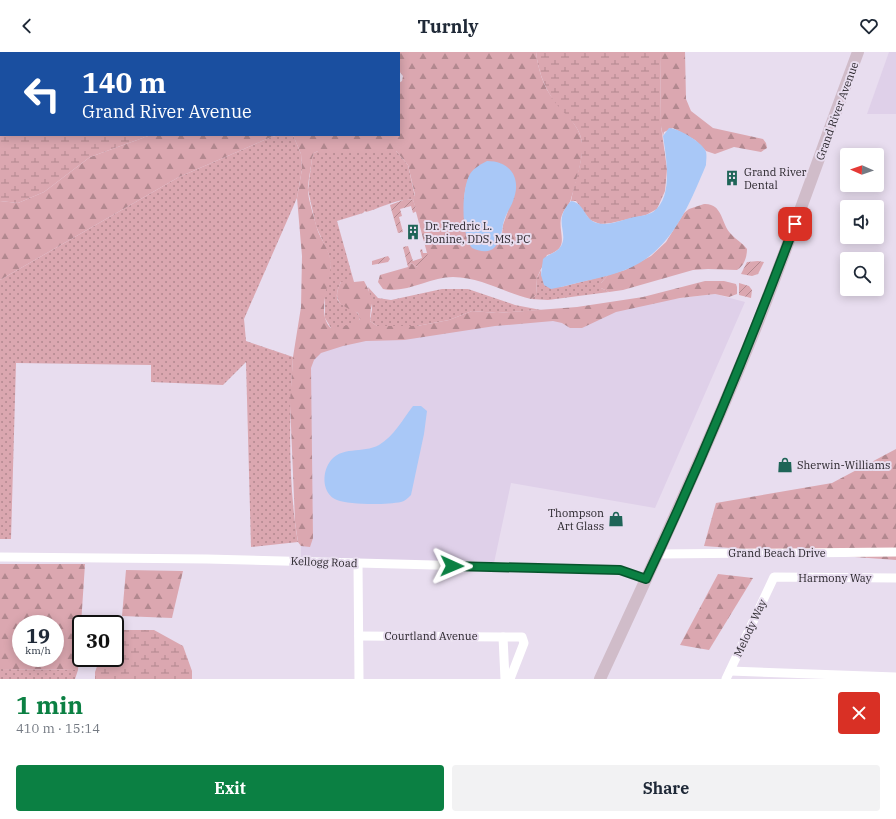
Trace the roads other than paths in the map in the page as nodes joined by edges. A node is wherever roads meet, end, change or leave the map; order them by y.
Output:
1 (858, 52) edge
2 (896, 552) edge
3 (658, 554) junction
4 (0, 556) edge
5 (358, 563) junction
6 (774, 577) joint
7 (896, 578) edge
8 (646, 579) junction
9 (359, 636) junction
10 (502, 636) junction
11 (728, 675) edge
12 (896, 677) edge
13 (359, 679) edge
14 (505, 679) edge
15 (510, 679) edge
16 (600, 679) edge

1 - 3 main road, Grand River Avenue
2 - 3 street, Grand Beach Drive
3 - 8 main road, Grand River Avenue
4 - 5 street, Kellogg Road
5 - 8 street, Kellogg Road
5 - 9 street
6 - 7 street, Harmony Way
6 - 11 street, Melody Way
8 - 16 main road, Grand River Avenue
9 - 10 street, Courtland Avenue
9 - 13 street
10 - 14 street
10 - 15 street, Courtland Avenue
11 - 12 street

